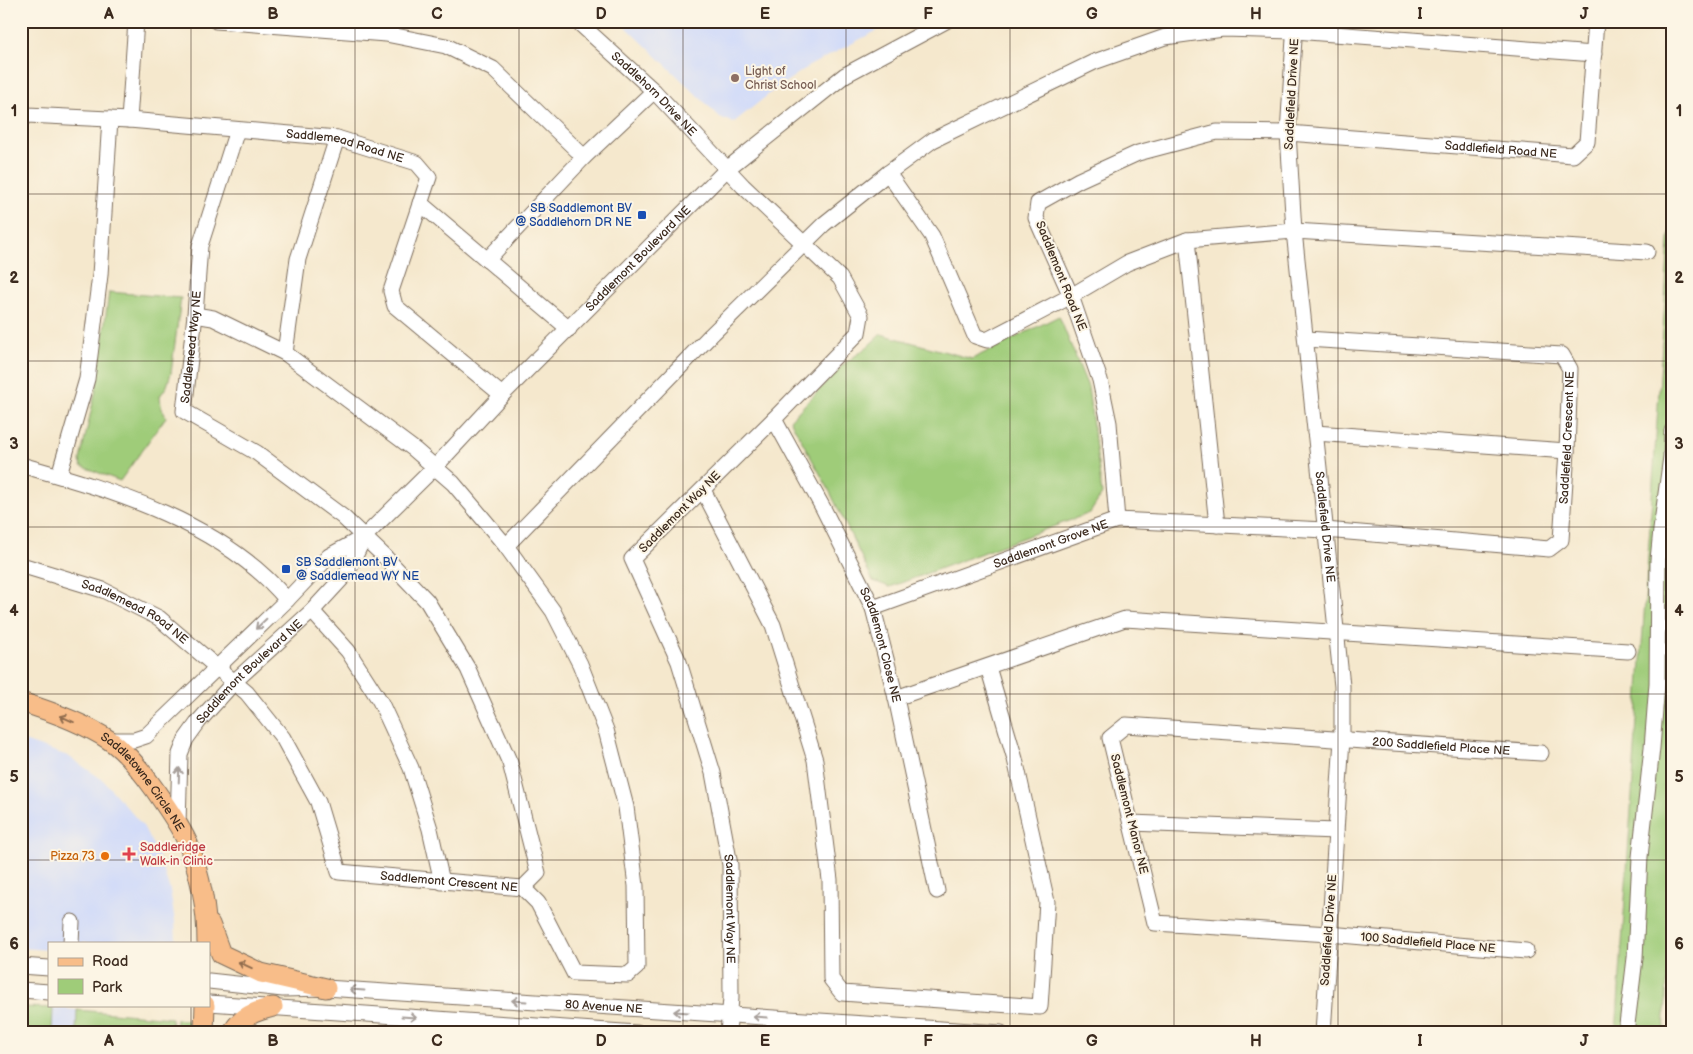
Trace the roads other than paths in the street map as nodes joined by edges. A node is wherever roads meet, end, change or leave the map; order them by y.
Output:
1 (136, 21) edge
2 (216, 21) edge
3 (577, 21) edge
4 (946, 21) edge
5 (1596, 21) edge
6 (1295, 26) edge
7 (1594, 54) junction
8 (654, 91) junction
9 (110, 119) junction
10 (21, 120) edge
11 (129, 120) junction
12 (237, 130) junction
13 (1288, 133) junction
14 (337, 138) junction
15 (584, 157) junction
16 (727, 169) junction
17 (888, 172) junction
18 (420, 203) junction
19 (1294, 231) junction
20 (1187, 240) junction
21 (804, 245) junction
22 (1647, 252) dead end
23 (487, 260) junction
24 (1071, 296) junction
25 (195, 315) junction
26 (568, 329) junction
27 (1306, 339) junction
28 (285, 354) junction
29 (502, 394) junction
30 (774, 419) junction
31 (1672, 431) edge
32 (1315, 433) junction
33 (1567, 451) junction
34 (21, 464) edge
35 (435, 467) junction
36 (59, 476) junction
37 (703, 490) junction
38 (1116, 520) junction
39 (1217, 525) junction
40 (1325, 530) junction
41 (364, 537) junction
42 (506, 546) junction
43 (21, 565) edge
44 (287, 600) junction
45 (874, 608) junction
46 (312, 611) junction
47 (1336, 632) junction
48 (1628, 651) dead end
49 (217, 666) junction
50 (988, 667) junction
51 (234, 681) junction
52 (896, 698) junction
53 (21, 702) edge
54 (1342, 739) junction
55 (110, 740) junction
56 (1540, 753) dead end
57 (1131, 823) junction
58 (178, 824) junction
59 (1336, 831) junction
60 (442, 882) junction
61 (523, 888) junction
62 (937, 891) dead end
63 (207, 916) junction
64 (72, 922) dead end
65 (1329, 934) junction
66 (71, 942) edge
67 (207, 942) edge
68 (1526, 951) dead end
69 (21, 966) edge
70 (48, 968) edge
71 (210, 981) edge
72 (326, 988) junction
73 (21, 990) edge
74 (48, 992) edge
75 (210, 1003) edge
76 (205, 1006) edge
77 (273, 1007) junction
78 (730, 1015) junction
79 (204, 1033) edge
80 (232, 1033) edge
81 (637, 1033) edge
82 (728, 1033) edge
83 (1001, 1033) edge
84 (1323, 1033) edge
85 (1626, 1033) edge

1 - 11 street
2 - 15 street
3 - 8 street, Saddlehorn Drive NE
4 - 16 street, Saddlemont Boulevard NE
5 - 7 street, Saddlefield Road NE
6 - 7 street
6 - 13 street, Saddlefield Drive NE
6 - 17 street
7 - 13 street, Saddlefield Road NE
8 - 15 street
8 - 16 street, Saddlehorn Drive NE
9 - 10 street, Saddlemead Road NE
9 - 11 street, Saddlemead Road NE
9 - 36 street
11 - 12 street, Saddlemead Road NE
12 - 14 street, Saddlemead Road NE
12 - 25 street, Saddlemead Way NE
13 - 19 street, Saddlefield Drive NE
13 - 24 street, Saddlemont Road NE
14 - 18 street, Saddlemead Road NE
14 - 28 street
15 - 23 street
16 - 21 street, Saddlemont Way NE
16 - 26 street, Saddlemont Boulevard NE
17 - 21 street
17 - 24 street
18 - 23 street
18 - 29 street, Saddlemead Road NE
19 - 20 street
19 - 22 street
19 - 27 street, Saddlefield Drive NE
20 - 24 street
20 - 39 street
21 - 30 street, Saddlemont Way NE
21 - 42 street
23 - 26 street
24 - 38 street, Saddlemont Road NE
25 - 28 street
25 - 41 street, Saddlemead Way NE
26 - 29 street, Saddlemont Boulevard NE
27 - 32 street, Saddlefield Drive NE
27 - 33 street, Saddlefield Crescent NE
28 - 35 street
29 - 35 street, Saddlemont Boulevard NE
30 - 37 street, Saddlemont Way NE
30 - 45 street, Saddlemont Close NE
31 - 85 street
32 - 33 street
32 - 40 street, Saddlefield Drive NE
33 - 40 street, Saddlefield Crescent NE
34 - 36 street
35 - 41 street, Saddlemont Boulevard NE
35 - 42 street
36 - 44 street
37 - 50 street
37 - 78 street, Saddlemont Way NE
38 - 39 street, Saddlemont Grove NE
38 - 45 street, Saddlemont Grove NE
39 - 40 street, Saddlemont Grove NE
40 - 47 street, Saddlefield Drive NE
41 - 44 street, Saddlemont Boulevard NE
41 - 46 street, Saddlemont Boulevard NE
41 - 61 street, Saddlemont Crescent NE
42 - 61 street
43 - 49 street, Saddlemead Road NE
44 -> 49 street, Saddlemont Boulevard NE
45 - 52 street, Saddlemont Close NE
46 - 51 street, Saddlemont Boulevard NE
46 - 60 street
47 - 48 street
47 - 50 street
47 - 54 street, Saddlefield Drive NE
49 - 51 street, Saddlemead Road NE
49 - 55 street, Saddlemont Boulevard NE
50 - 52 street
58 -> 51 street, Saddlemont Boulevard NE
51 - 60 street, Saddlemont Crescent NE
52 - 62 street, Saddlemont Close NE
55 -> 53 main road, Saddletowne Circle NE
54 - 56 street, 200 Saddlefield Place NE
54 - 57 street, Saddlemont Manor NE
54 - 59 street, Saddlefield Drive NE
55 - 58 main road, Saddletowne Circle NE
57 - 59 street
57 - 65 street, Saddlemont Manor NE
58 - 63 main road, Saddletowne Circle NE
59 - 65 street, Saddlefield Drive NE
60 - 61 street, Saddlemont Crescent NE
63 - 67 main road, Saddletowne Circle NE
72 -> 63 main road
64 - 66 street
65 - 68 street, 100 Saddlefield Place NE
65 - 84 street, Saddlefield Drive NE
69 - 70 street
71 - 72 street, 80 Avenue NE
78 -> 72 street, 80 Avenue NE
73 - 74 street
75 - 77 street, 80 Avenue NE
76 - 79 main road
77 - 80 main road
77 -> 81 street, 80 Avenue NE
78 - 82 street, Saddlemont Way NE
83 -> 78 street, 80 Avenue NE

